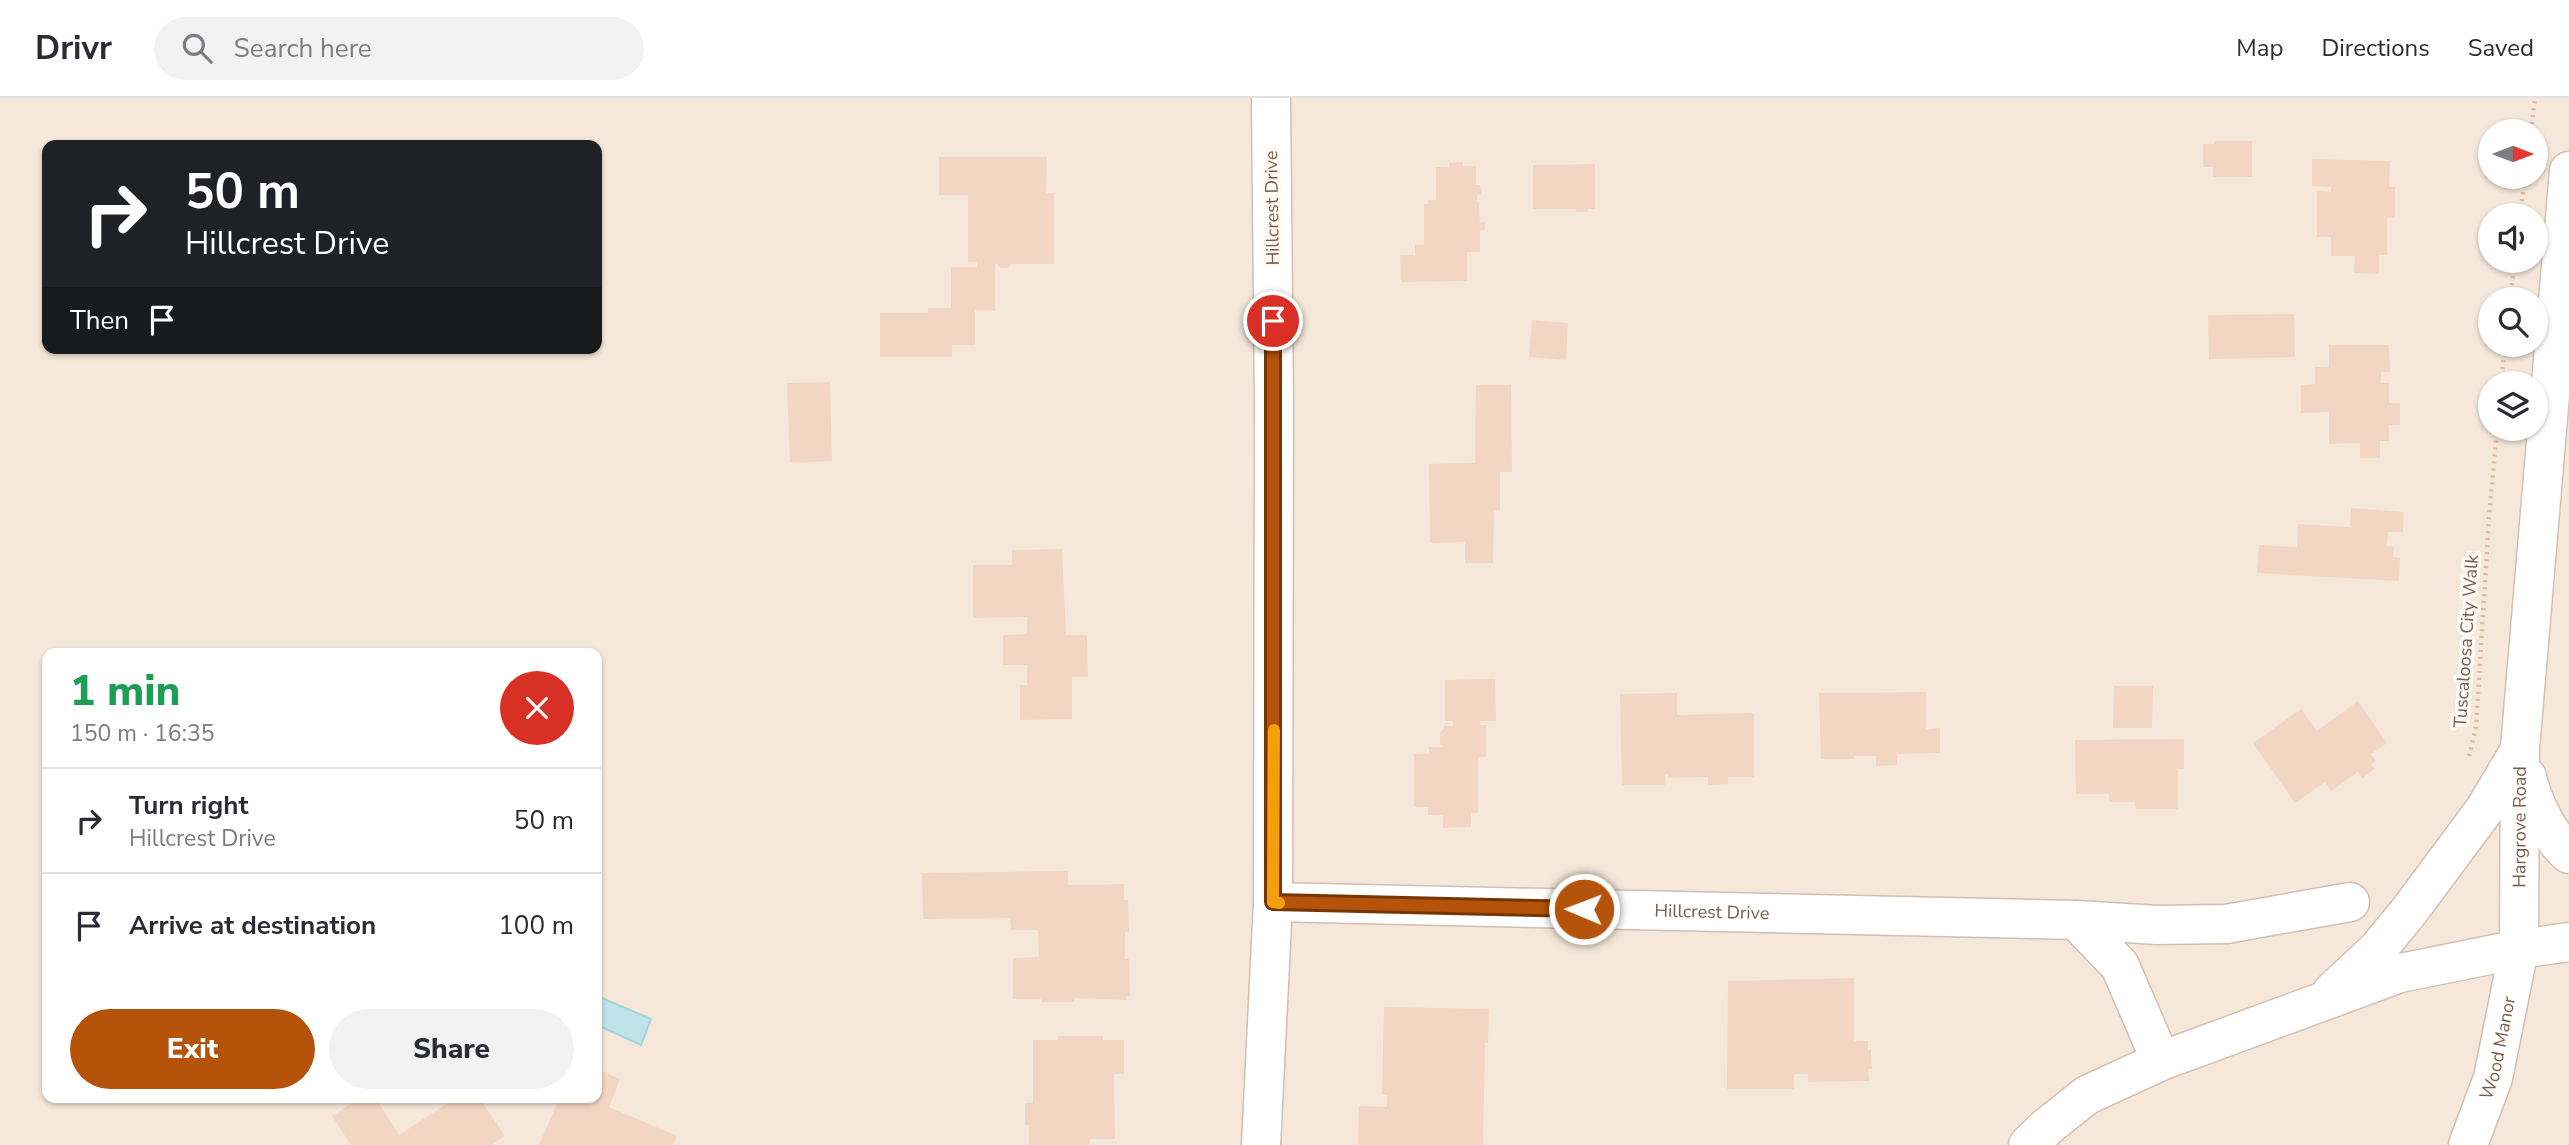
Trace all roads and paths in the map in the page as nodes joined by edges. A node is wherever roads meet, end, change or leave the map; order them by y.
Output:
1 (1270, 98) edge
2 (2535, 98) edge
3 (2532, 119) edge
4 (2569, 171) edge
5 (2561, 371) edge
6 (2496, 441) edge
7 (2521, 748) junction
8 (2466, 764) dead end
9 (2569, 854) edge
10 (1273, 902) junction
11 (2350, 902) dead end
12 (2076, 920) junction
13 (2569, 943) edge
14 (2519, 949) junction
15 (2321, 1003) junction
16 (2161, 1060) junction
17 (1261, 1145) edge
18 (2028, 1145) edge
19 (2468, 1145) edge

1 - 10 street, Hillcrest Drive
2 - 3 path
4 - 5 street, Hargrove Road
5 - 7 street, Hargrove Road
6 - 8 path, Tuscaloosa City Walk
7 - 9 street
7 - 14 street, Hargrove Road
7 - 15 street
10 - 12 street, Hillcrest Drive
10 - 17 street
11 - 12 street, Hillcrest Drive
12 - 16 street
13 - 14 street
14 - 15 street
14 - 19 street, Wood Manor
15 - 16 street
16 - 18 street

